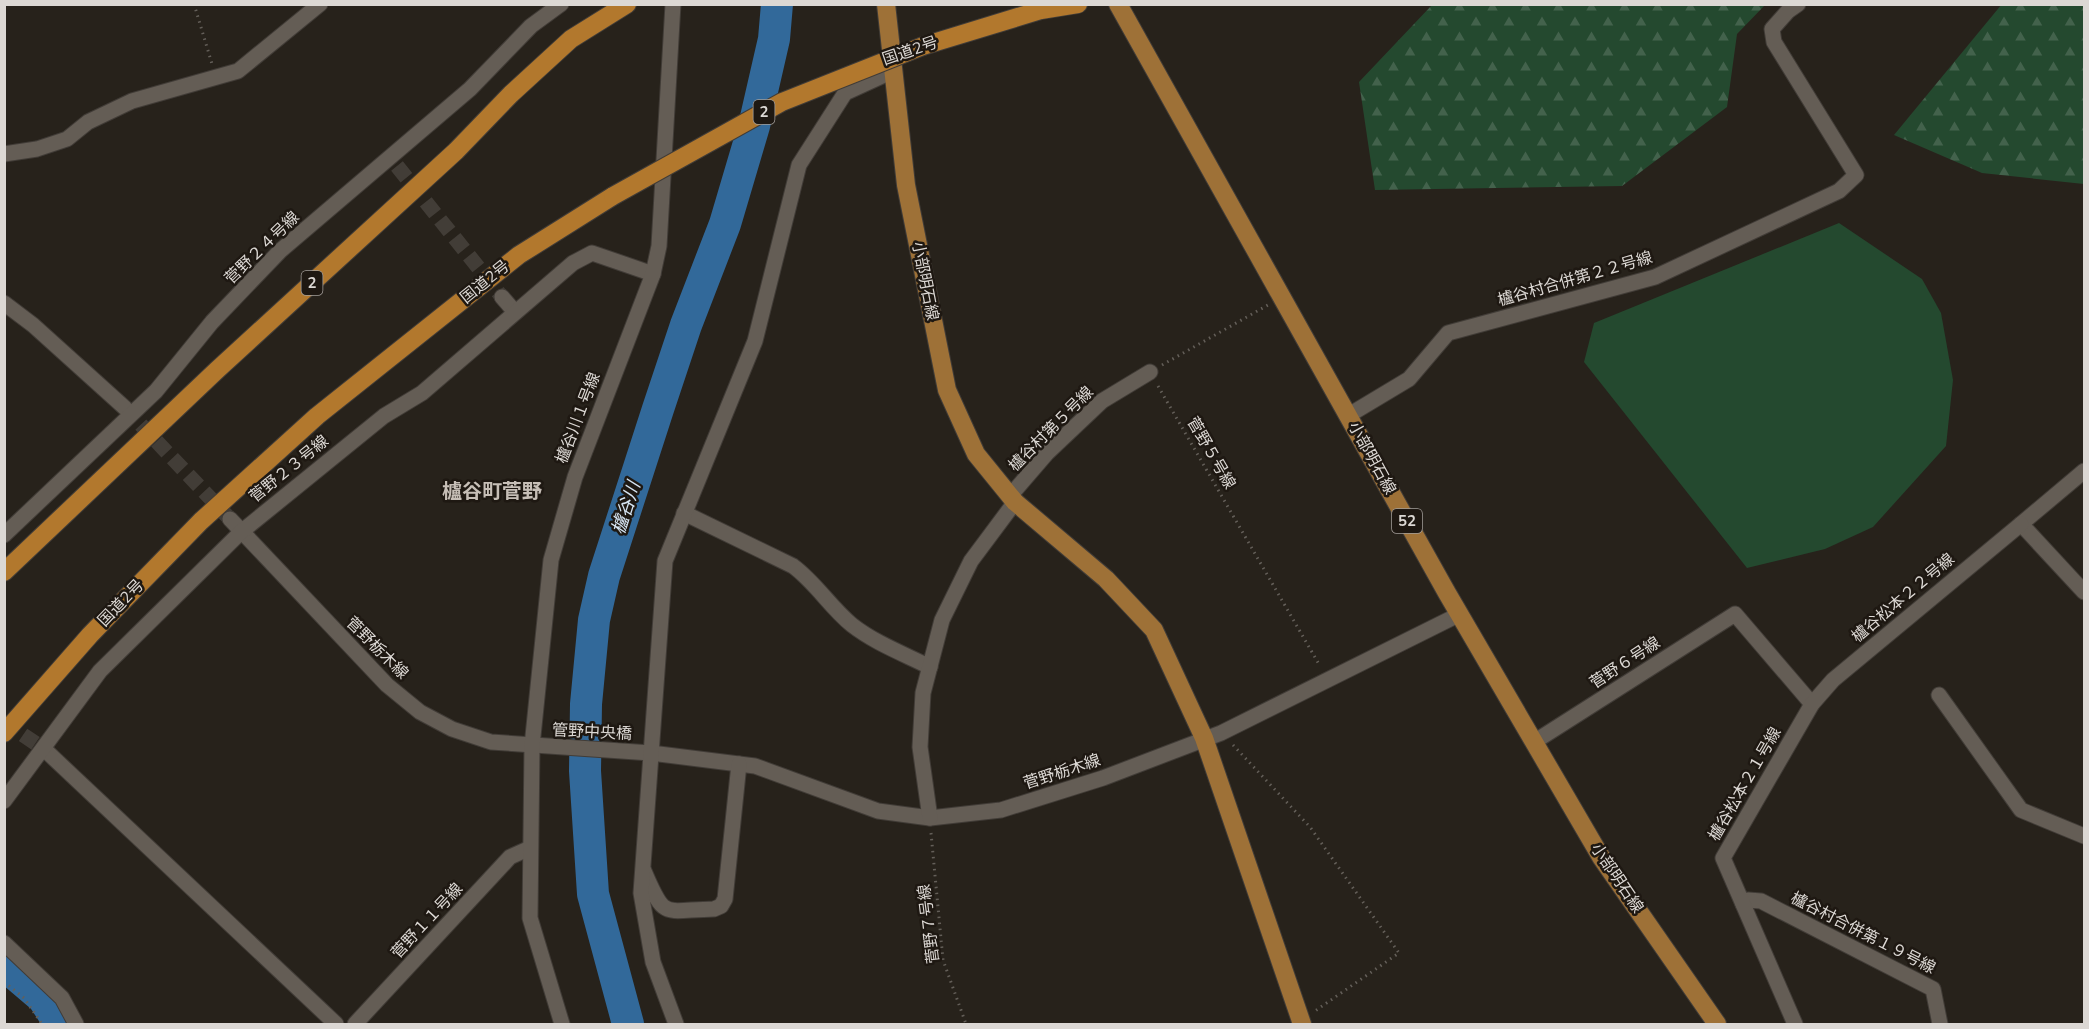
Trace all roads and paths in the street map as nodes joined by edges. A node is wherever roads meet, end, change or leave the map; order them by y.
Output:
1 (194, 4) edge
2 (320, 4) edge
3 (561, 4) edge
4 (627, 4) edge
5 (673, 4) edge
6 (886, 4) edge
7 (1078, 4) edge
8 (1118, 4) edge
9 (1798, 4) edge
10 (894, 71) junction
11 (216, 77) junction
12 (4, 154) edge
13 (653, 274) junction
14 (1283, 296) junction
15 (502, 297) tunnel mouth
16 (4, 303) edge
17 (515, 312) junction
18 (1150, 372) junction
19 (125, 408) tunnel mouth
20 (1349, 416) junction
21 (2085, 471) edge
22 (1013, 499) junction
23 (684, 513) junction
24 (230, 519) tunnel mouth
25 (2021, 524) junction
26 (241, 532) junction
27 (4, 535) edge
28 (4, 572) edge
29 (2085, 591) edge
30 (1460, 614) junction
31 (930, 667) junction
32 (1328, 680) junction
33 (1939, 695) dead end
34 (1812, 704) junction
35 (4, 734) edge
36 (1213, 735) junction
37 (1534, 742) junction
38 (532, 746) junction
39 (44, 749) junction
40 (651, 753) junction
41 (739, 764) junction
42 (4, 801) edge
43 (930, 818) junction
44 (2085, 836) edge
45 (530, 848) junction
46 (643, 868) junction
47 (1743, 904) junction
48 (4, 943) edge
49 (4, 982) edge
50 (1302, 1022) edge
51 (42, 1024) edge
52 (76, 1024) edge
53 (336, 1024) edge
54 (355, 1024) edge
55 (562, 1024) edge
56 (676, 1024) edge
57 (966, 1024) edge
58 (1717, 1024) edge
59 (1795, 1024) edge
60 (1940, 1024) edge

1 - 11 path
2 - 11 street
3 - 27 street, 菅野２４号線
4 - 28 highway, 2
5 - 13 street, 櫨谷川１号線
6 - 10 main road, 小部明石線
7 - 35 highway, 国道2号 / 2, bridge
8 - 14 main road, 小部明石線 / 52
9 - 20 street, 櫨谷村合併第２２号線
10 - 22 main road, 小部明石線
10 - 23 street
11 - 12 street
13 - 17 street, 菅野２３号線
13 - 38 street, 櫨谷川１号線
14 - 18 path
14 - 20 main road, 小部明石線 / 52
15 - 17 street
16 - 19 street
17 - 26 street, 菅野２３号線
18 - 22 street, 櫨谷村第５号線
18 - 32 path, 菅野５号線
20 - 30 main road, 小部明石線 / 52
21 - 25 street, 櫨谷松本２２号線
22 - 31 street, 櫨谷村第５号線
22 - 36 main road, 小部明石線
23 - 31 street
23 - 40 street
24 - 26 street, 菅野栃木線
25 - 29 street
25 - 34 street, 櫨谷松本２２号線
26 - 38 street, 菅野栃木線
26 - 39 street, 菅野２３号線
30 - 32 street, 菅野栃木線
30 - 37 main road, 小部明石線 / 52
31 - 43 street, 櫨谷村第５号線
32 - 36 street, 菅野栃木線
33 - 44 street
34 - 37 street, 菅野６号線
34 - 47 street, 櫨谷松本２１号線
36 - 43 street, 菅野栃木線
36 - 50 main road, 小部明石線
36 - 50 path
37 - 58 main road, 小部明石線 / 52
38 - 40 street, 管野中央橋
38 - 45 street, 櫨谷川１号線
39 - 42 street, 菅野２３号線
39 - 53 street
40 - 41 street, 菅野栃木線
40 - 46 street
41 - 43 street, 菅野栃木線
41 - 46 street
43 - 57 path, 菅野７号線
45 - 54 street, 菅野１１号線
45 - 55 street, 櫨谷川１号線
46 - 56 street
47 - 59 street, 櫨谷松本２１号線
47 - 60 street, 櫨谷村合併第１９号線
48 - 52 street
49 - 51 path

